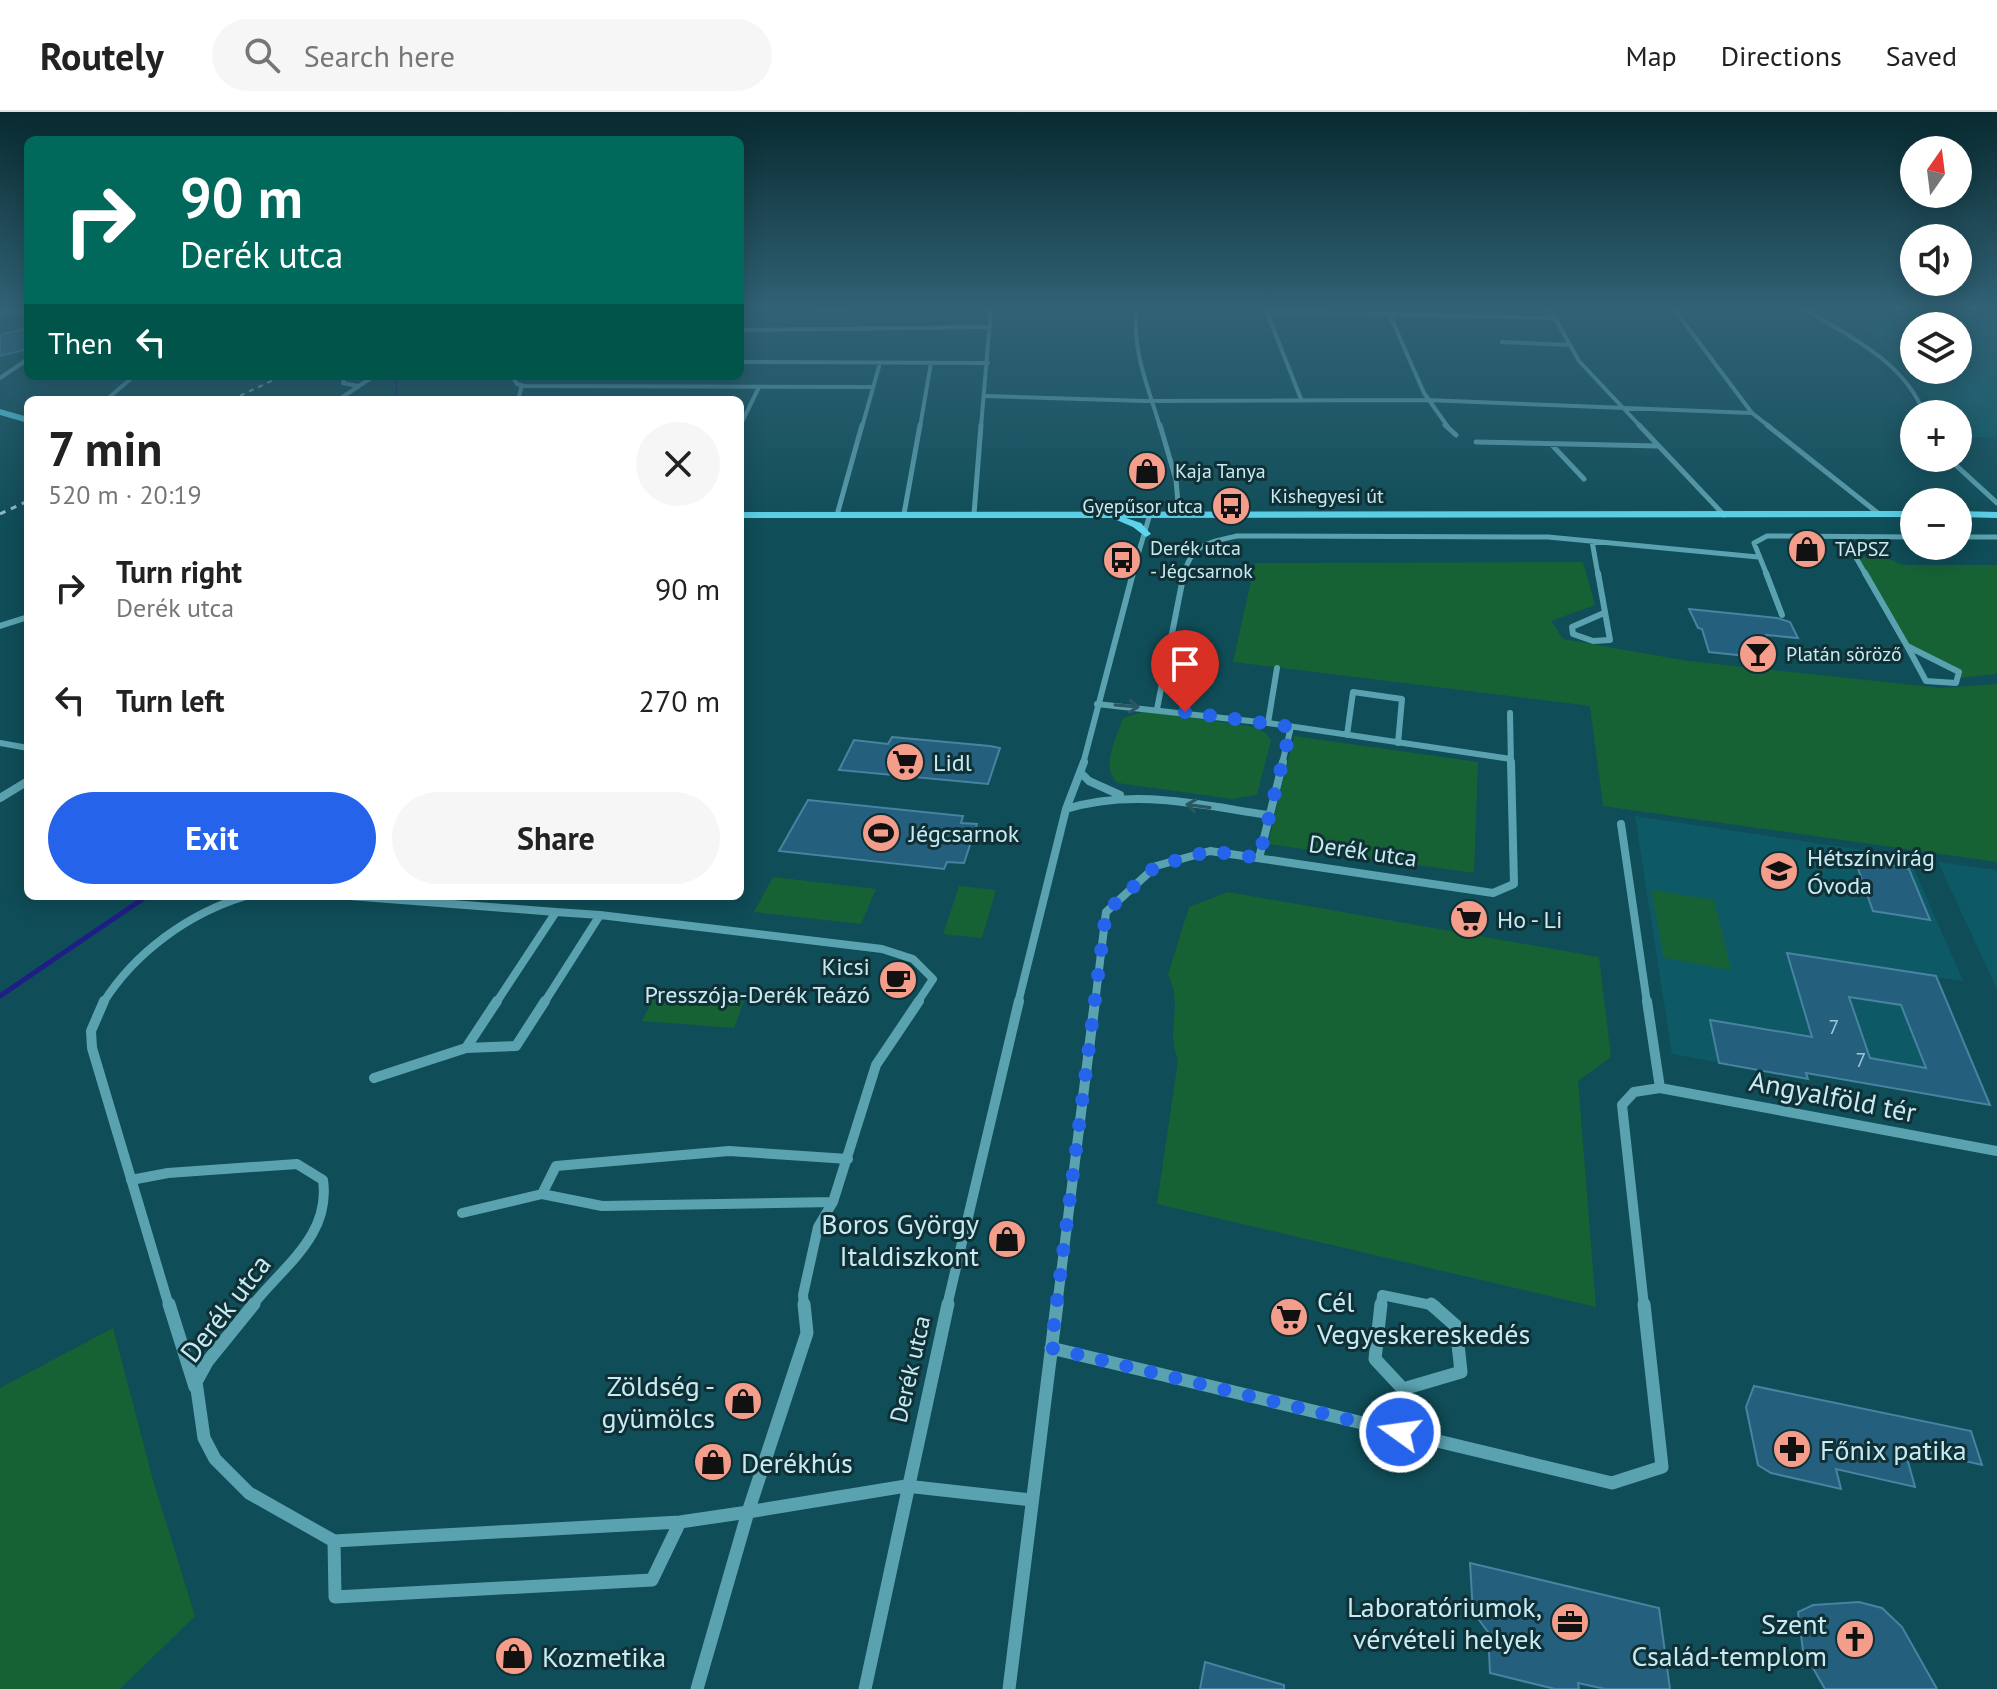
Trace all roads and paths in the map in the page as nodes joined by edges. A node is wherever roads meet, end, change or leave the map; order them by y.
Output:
1 (126, 383) edge
2 (343, 383) edge
3 (363, 383) edge
4 (874, 383) edge
5 (927, 383) edge
6 (987, 383) edge
7 (1149, 383) edge
8 (1295, 383) edge
9 (1419, 383) edge
10 (1598, 383) edge
11 (1729, 383) edge
12 (1904, 383) edge
13 (519, 384) joint
14 (358, 386) junction
15 (759, 387) junction
16 (873, 387) junction
17 (111, 396) edge
18 (344, 396) edge
19 (518, 396) edge
20 (986, 396) junction
21 (1301, 399) junction
22 (1155, 400) junction
23 (1426, 400) junction
24 (1920, 400) edge
25 (1623, 410) junction
26 (0, 412) edge
27 (1752, 413) junction
28 (744, 418) edge
29 (24, 419) edge
30 (1456, 435) dead end
31 (1476, 442) dead end
32 (1550, 444) junction
33 (1658, 446) junction
34 (1963, 472) edge
35 (1584, 479) dead end
36 (1997, 503) edge
37 (904, 514) junction
38 (974, 514) junction
39 (1100, 514) junction
40 (1150, 514) junction
41 (1179, 514) junction
42 (1879, 514) junction
43 (1900, 514) edge
44 (1972, 514) edge
45 (744, 515) edge
46 (837, 515) junction
47 (1724, 515) junction
48 (1997, 515) edge
49 (1146, 534) junction
50 (1844, 537) junction
51 (1900, 537) edge
52 (1972, 537) edge
53 (1997, 537) edge
54 (1592, 541) junction
55 (1758, 557) junction
56 (1604, 613) junction
57 (1782, 615) dead end
58 (24, 618) edge
59 (0, 626) edge
60 (1906, 646) junction
61 (1277, 668) dead end
62 (1097, 704) junction
63 (1157, 709) junction
64 (1510, 713) dead end
65 (1268, 723) junction
66 (1291, 727) junction
67 (1347, 735) junction
68 (0, 743) edge
69 (1398, 743) junction
70 (24, 747) edge
71 (1511, 759) junction
72 (1081, 773) junction
73 (24, 783) edge
74 (1128, 797) junction
75 (0, 798) edge
76 (1066, 809) junction
77 (1268, 815) junction
78 (1621, 824) dead end
79 (1259, 858) junction
80 (232, 900) edge
81 (402, 900) edge
82 (556, 912) junction
83 (600, 915) junction
84 (466, 1048) junction
85 (374, 1078) dead end
86 (1660, 1088) junction
87 (1997, 1151) edge
88 (848, 1159) junction
89 (131, 1180) junction
90 (542, 1194) junction
91 (833, 1202) junction
92 (462, 1213) dead end
93 (1051, 1348) junction
94 (195, 1388) junction
95 (1403, 1389) junction
96 (1400, 1432) junction
97 (906, 1486) junction
98 (1031, 1500) junction
99 (748, 1512) junction
100 (680, 1522) junction
101 (334, 1541) junction
102 (697, 1689) edge
103 (865, 1689) edge
104 (1009, 1689) edge

1 - 17 street
2 - 14 street
3 - 14 street
4 - 16 street
5 - 37 street
6 - 20 street
7 - 22 street
8 - 21 street
9 - 23 street
10 - 25 street
11 - 27 street
12 - 24 street
13 - 15 street
13 - 19 street
14 - 18 street
15 - 16 street
15 - 28 street
16 - 46 street
20 - 22 street
20 - 38 street
21 - 22 street
21 - 23 street
22 - 41 street
23 - 25 street
23 - 30 street
25 - 27 street
25 - 33 street
26 - 29 street
27 - 42 street
31 - 32 street
32 - 33 street
32 - 35 street
33 - 47 street
34 - 36 street
37 - 38 street, Kishegyesi út
37 - 46 street, Kishegyesi út
38 - 39 street, Kishegyesi út
39 - 40 street, Kishegyesi út
39 - 49 street
40 - 41 street, Kishegyesi út
40 - 49 street, Derék utca
41 - 47 street, Kishegyesi út
42 - 43 street
42 - 47 street
44 - 48 street
45 - 46 street, Kishegyesi út
49 - 62 street, Derék utca
50 - 51 street
50 - 55 street
50 - 60 street
52 - 53 street
54 - 55 street, Kishegyesi út
54 - 56 street
54 - 63 street, Kishegyesi út
55 - 57 street
56 - 56 street
58 - 59 street
60 - 60 street
61 - 65 street
62 -> 63 street
62 - 72 street, Derék utca
63 - 65 street
64 - 71 street, Derék utca
65 - 66 street
66 - 67 street
66 - 77 street
67 - 69 street
67 - 69 street
68 - 70 street
69 - 71 street
71 - 79 street, Derék utca
72 - 74 street
72 - 76 street, Derék utca
73 - 75 street
74 - 76 street
77 -> 74 street
76 - 97 street, Derék utca
77 - 79 street
78 - 86 street
79 - 93 street, Derék utca
80 - 89 street
81 - 82 street
82 - 83 street
82 - 84 street
83 - 84 street
83 - 88 street
84 - 85 street
86 - 87 street, Angyalföld tér
86 - 96 street
88 - 90 street
88 - 91 street
89 - 94 street
89 - 94 street, Derék utca
90 - 91 street
90 - 92 street
91 - 99 street
93 - 96 street
93 - 98 street, Derék utca
94 - 101 street, Derék utca
95 - 95 street
95 - 96 street
97 - 98 street, Derék utca
97 - 99 street, Derék utca
97 - 103 street, Derék utca
98 - 104 street, Derék utca
99 - 100 street, Derék utca
99 - 102 street
100 - 101 street, Derék utca
100 - 101 street

